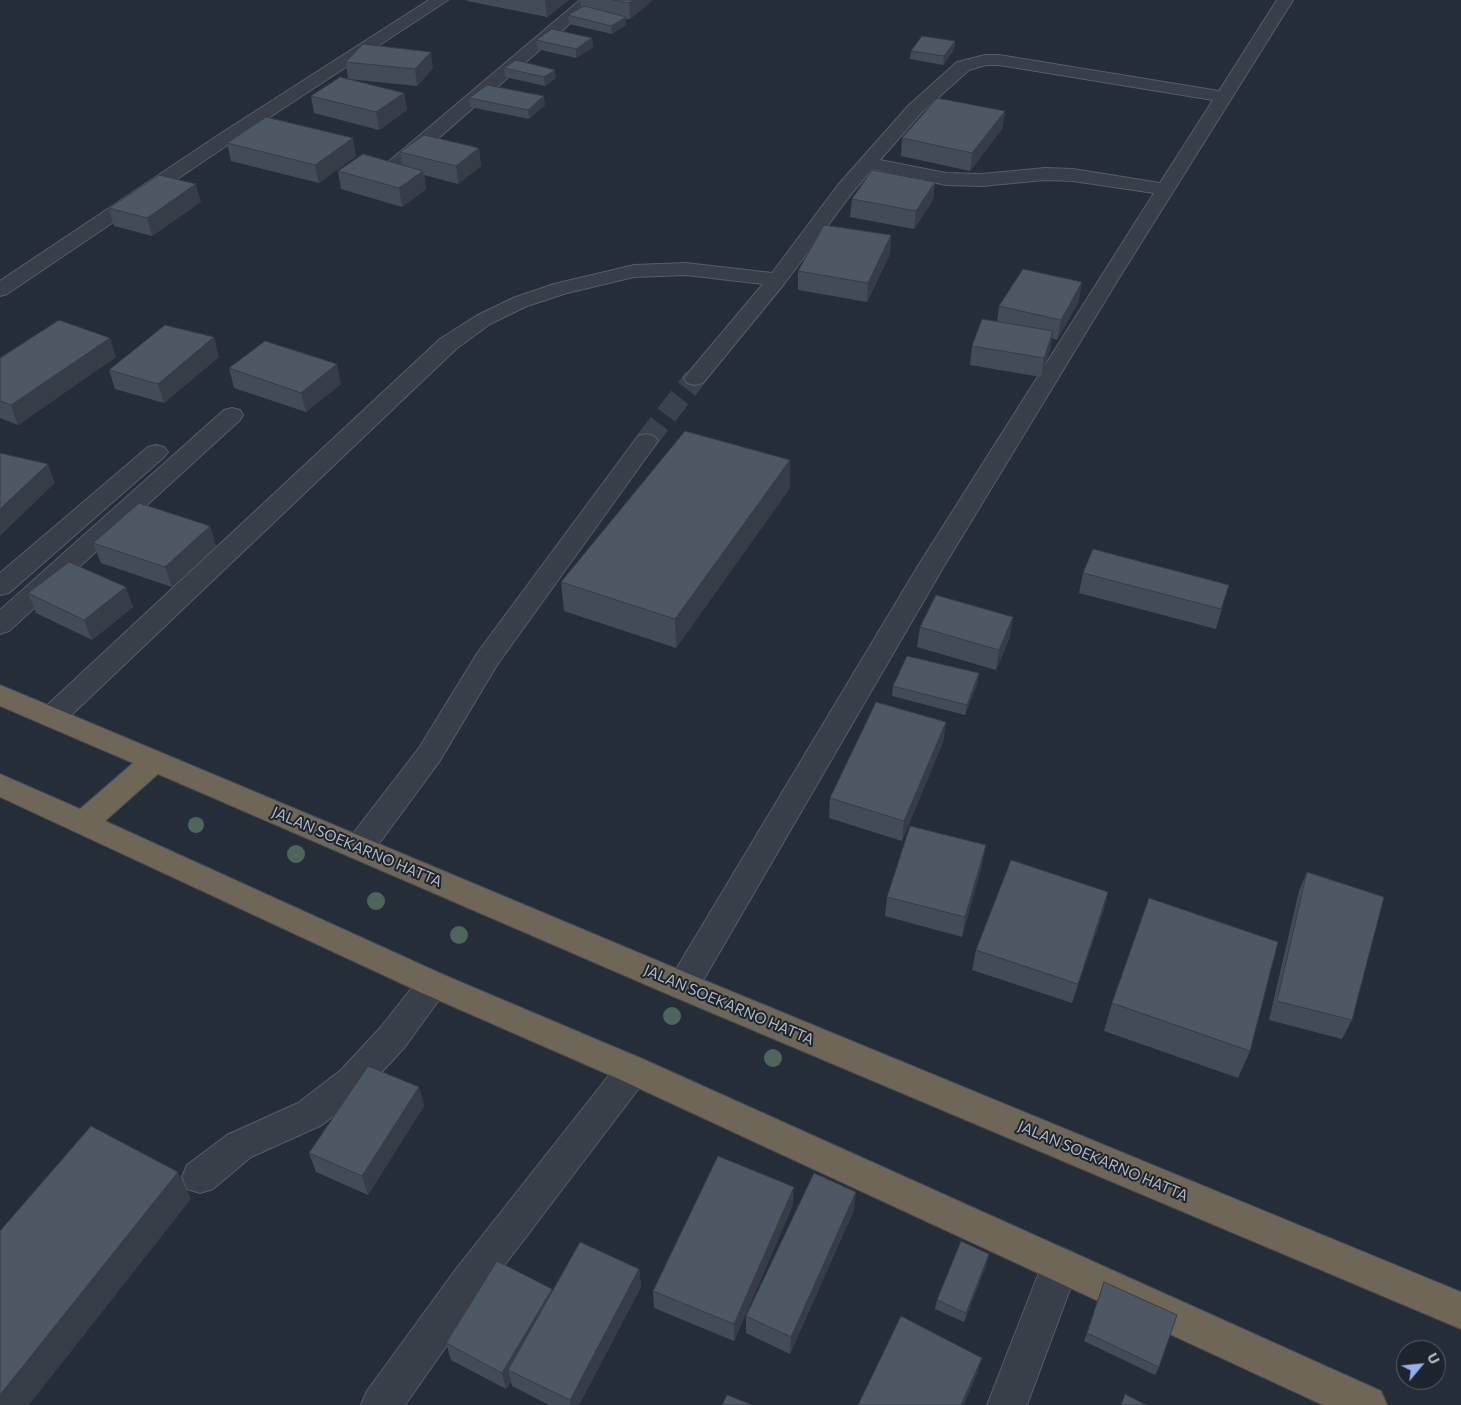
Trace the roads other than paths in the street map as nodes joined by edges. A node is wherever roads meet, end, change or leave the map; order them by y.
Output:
1 (440, 0) edge
2 (589, 0) edge
3 (1285, 0) edge
4 (1224, 97) junction
5 (868, 163) junction
6 (388, 172) edge
7 (1166, 189) junction
8 (777, 280) junction
9 (0, 290) edge
10 (695, 378) tunnel mouth
11 (232, 415) dead end
12 (646, 441) tunnel mouth
13 (156, 452) dead end
14 (0, 588) edge
15 (0, 626) edge
16 (0, 695) edge
17 (52, 717) junction
18 (154, 761) junction
19 (0, 785) edge
20 (83, 823) junction
21 (360, 848) junction
22 (433, 984) junction
23 (683, 986) junction
24 (633, 1070) junction
25 (200, 1178) dead end
26 (1060, 1265) junction
27 (1461, 1311) edge
28 (381, 1405) edge
29 (1007, 1405) edge
30 (1367, 1405) edge

1 - 9 street
2 - 6 street
3 - 4 street
4 - 5 street
4 - 7 street
5 - 7 street
5 - 8 street
7 - 23 street
8 - 10 street
8 - 17 street
11 - 15 street
12 - 21 street
13 - 14 street
16 - 17 highway, JALAN SOEKARNO HATTA
17 - 18 highway, JALAN SOEKARNO HATTA
18 - 20 highway
18 - 21 highway, JALAN SOEKARNO HATTA
19 - 20 highway
20 - 22 highway
21 - 23 highway, JALAN SOEKARNO HATTA
22 - 24 highway
22 - 25 street
23 - 27 highway, JALAN SOEKARNO HATTA
24 - 26 highway
24 - 28 street
26 - 29 street
26 - 30 highway

